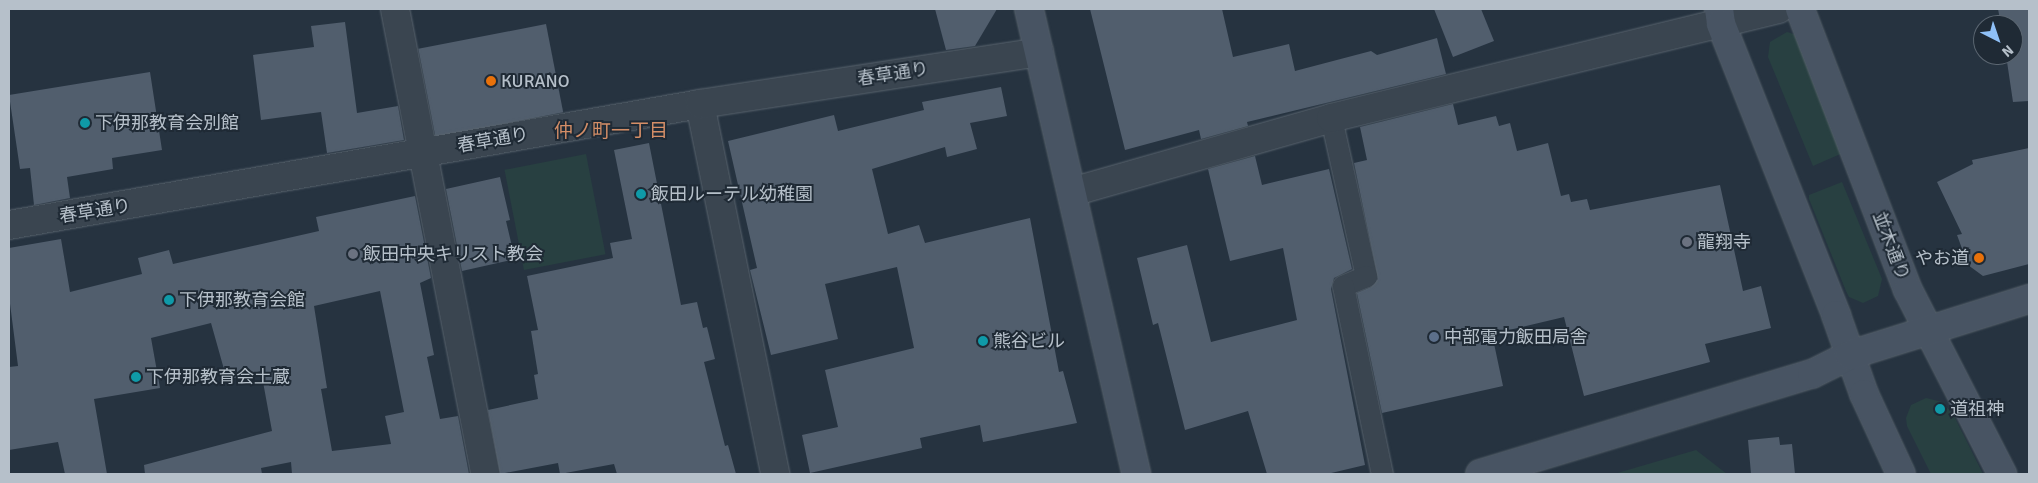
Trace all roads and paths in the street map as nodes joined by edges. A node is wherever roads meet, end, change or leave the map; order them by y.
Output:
1 (395, 9) edge
2 (1029, 9) edge
3 (1779, 9) edge
4 (1800, 9) edge
5 (1720, 16) edge
6 (1039, 52) junction
7 (700, 104) junction
8 (1331, 118) junction
9 (422, 152) junction
10 (1072, 192) junction
11 (9, 225) edge
12 (2029, 299) edge
13 (1929, 332) junction
14 (1850, 355) junction
15 (485, 474) edge
16 (775, 474) edge
17 (1136, 474) edge
18 (1382, 474) edge
19 (1480, 474) edge
20 (1902, 474) edge
21 (2002, 474) edge

1 - 9 street
2 - 6 street
3 - 5 street
4 - 13 street, 並木通り
5 - 8 street
5 - 14 street
6 - 7 street, 春草通り
6 - 10 street
7 - 9 street, 春草通り
7 - 16 street
8 - 10 street
8 - 18 lane
9 - 11 street, 春草通り
9 - 15 street
10 - 17 street
12 - 13 street
13 - 14 street
13 - 21 street, 並木通り
14 - 19 street
14 - 20 street

